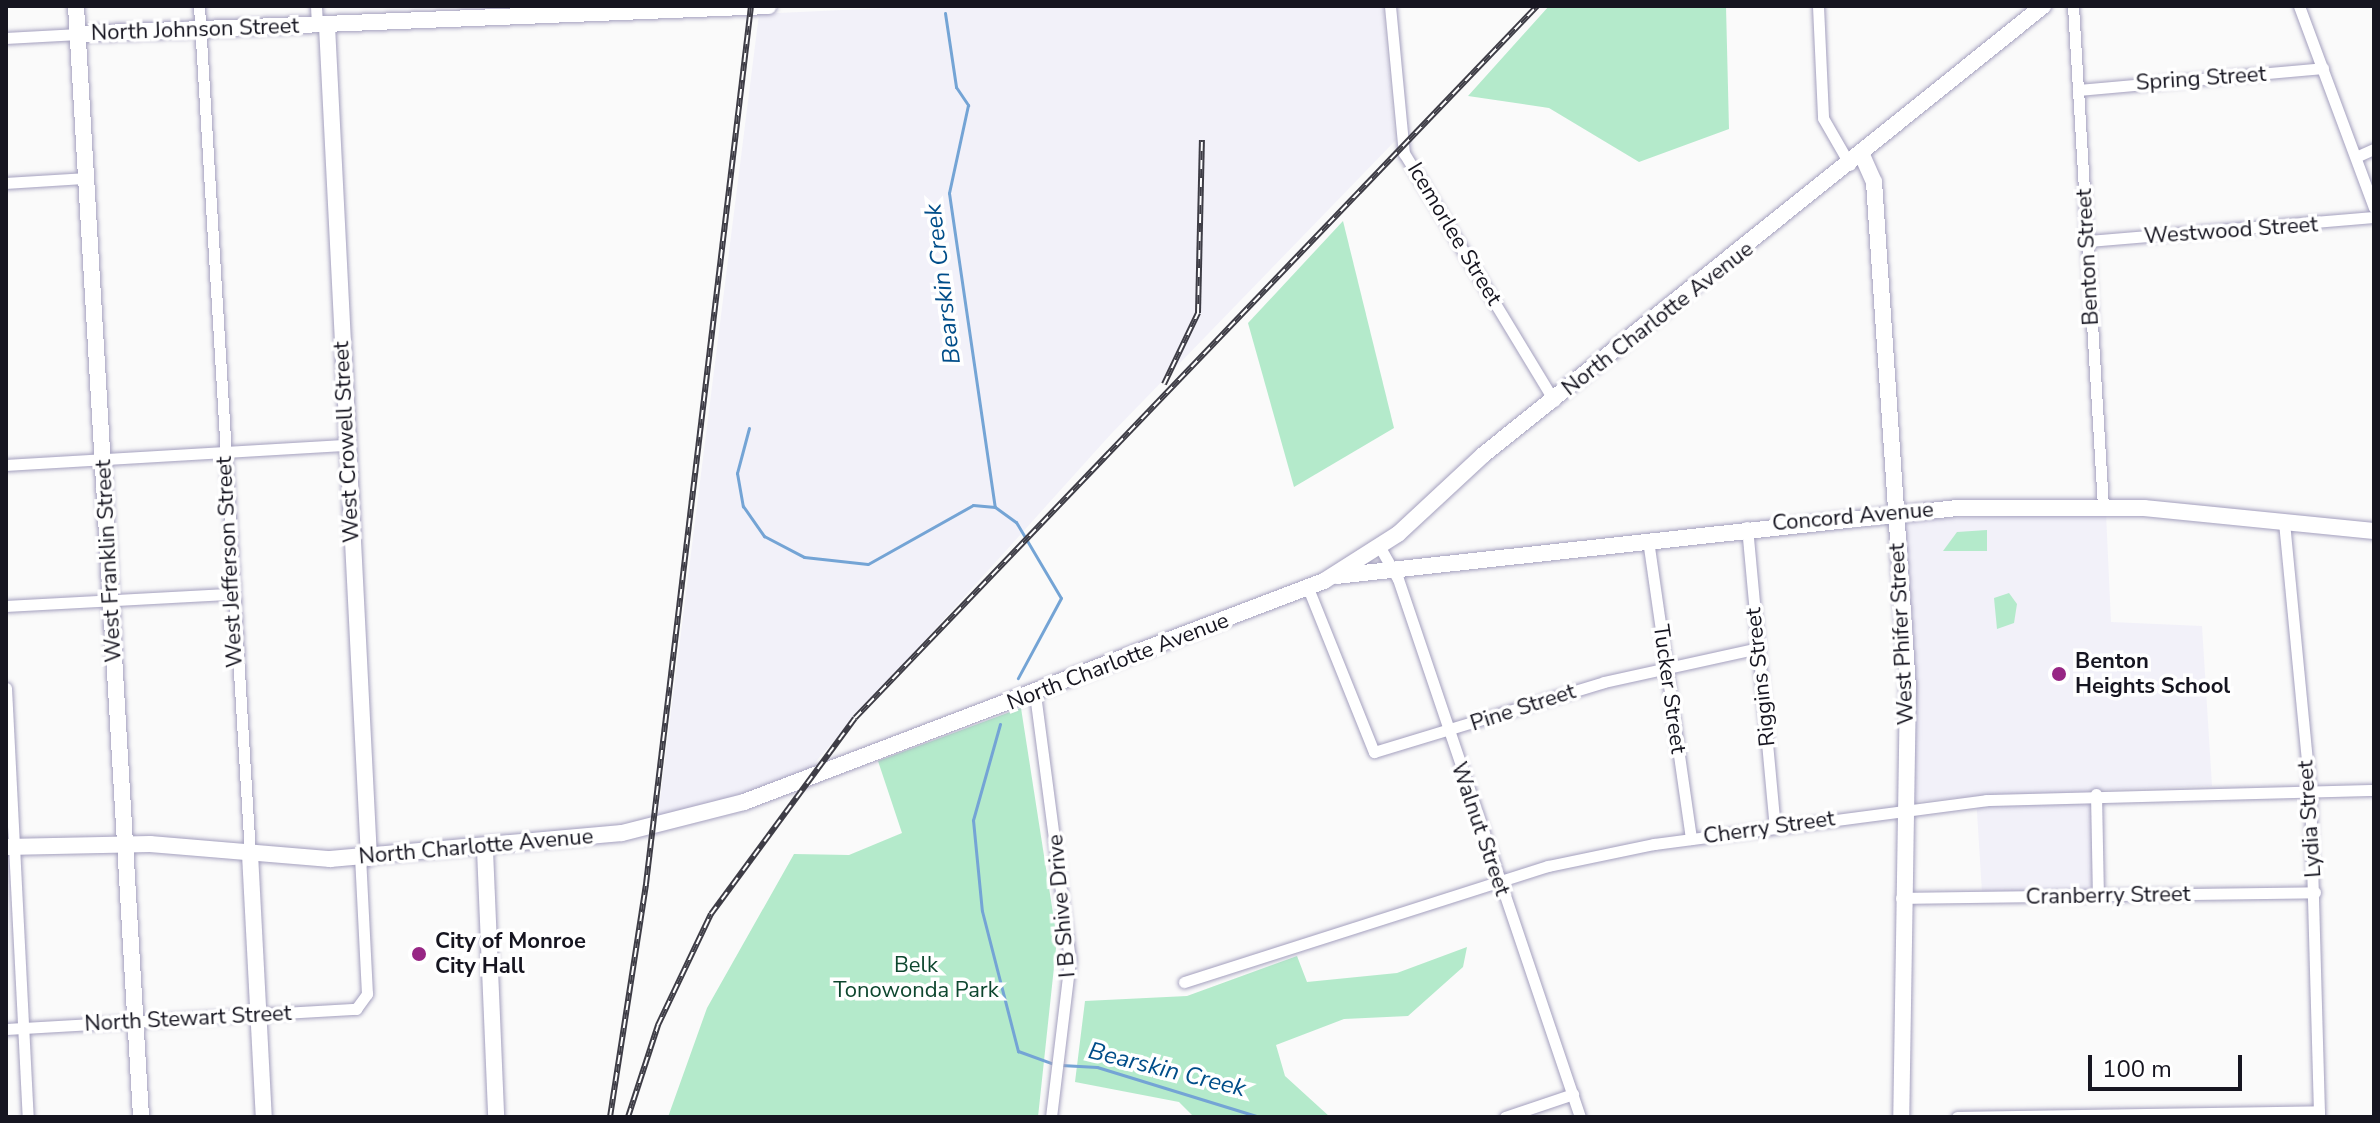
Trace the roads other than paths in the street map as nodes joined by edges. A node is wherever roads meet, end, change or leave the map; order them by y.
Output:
1 (76, 6) edge
2 (199, 6) edge
3 (316, 6) edge
4 (768, 6) edge
5 (1390, 6) edge
6 (1818, 6) edge
7 (2043, 6) edge
8 (2073, 6) edge
9 (2299, 6) edge
10 (482, 13) edge
11 (322, 26) junction
12 (199, 31) junction
13 (78, 34) junction
14 (6, 38) edge
15 (2323, 68) junction
16 (2078, 90) junction
17 (2374, 149) edge
18 (2358, 156) junction
19 (1856, 160) junction
20 (86, 178) junction
21 (6, 183) edge
22 (2374, 208) edge
23 (2374, 217) edge
24 (2088, 241) junction
25 (1554, 401) junction
26 (346, 445) junction
27 (223, 453) junction
28 (103, 460) junction
29 (6, 465) edge
30 (2103, 507) junction
31 (1894, 512) junction
32 (2284, 522) junction
33 (1747, 527) junction
34 (2374, 531) edge
35 (1648, 540) junction
36 (1380, 548) junction
37 (1394, 569) junction
38 (1336, 576) junction
39 (1308, 588) junction
40 (231, 594) junction
41 (111, 600) junction
42 (6, 606) edge
43 (1758, 648) junction
44 (1666, 666) junction
45 (6, 688) edge
46 (1035, 694) junction
47 (1446, 733) junction
48 (8, 748) edge
49 (2374, 790) edge
50 (2310, 791) junction
51 (2096, 794) junction
52 (1901, 809) junction
53 (1775, 827) junction
54 (1691, 839) junction
55 (127, 843) junction
56 (10, 847) edge
57 (485, 850) junction
58 (250, 854) junction
59 (364, 858) junction
60 (1497, 883) junction
61 (2315, 892) junction
62 (2098, 895) junction
63 (1901, 898) junction
64 (1184, 982) dead end
65 (366, 999) joint
66 (259, 1014) junction
67 (136, 1022) junction
68 (23, 1028) junction
69 (6, 1029) edge
70 (1573, 1094) junction
71 (2319, 1114) edge
72 (1051, 1116) edge
73 (2109, 1116) edge
74 (28, 1117) edge
75 (141, 1117) edge
76 (264, 1117) edge
77 (496, 1117) edge
78 (1505, 1117) edge
79 (1580, 1117) edge
80 (1901, 1117) edge
81 (1957, 1117) edge

1 - 13 main road, West Franklin Street
2 - 12 street, West Jefferson Street
3 - 11 street, West Crowell Street
4 - 10 main road, North Johnson Street
5 - 25 street, Icemorlee Street
6 - 19 street, West Phifer Street
7 - 19 main road, North Charlotte Avenue
8 - 16 street, Benton Street
9 - 15 street
10 - 11 main road, North Johnson Street
11 - 12 main road, North Johnson Street
11 - 26 main road, West Crowell Street
12 - 13 main road, North Johnson Street
12 - 27 street, West Jefferson Street
13 - 14 street, North Johnson Street
13 - 20 main road, West Franklin Street
15 - 16 street, Spring Street
15 - 18 street
16 - 24 street, Benton Street
17 - 18 street
18 - 22 street
19 - 25 main road, North Charlotte Avenue
19 - 31 main road, West Phifer Street
20 - 21 street
20 - 28 main road, West Franklin Street
23 - 24 street, Westwood Street
24 - 30 street, Benton Street
25 - 36 main road, North Charlotte Avenue
26 - 27 street
26 - 59 main road, West Crowell Street
27 - 28 street
27 - 40 street, West Jefferson Street
28 - 29 street
28 - 41 main road, West Franklin Street
30 - 31 main road, Concord Avenue
30 - 32 main road, Concord Avenue
31 - 33 main road, Concord Avenue
31 - 52 main road, West Phifer Street
32 - 34 main road, Concord Avenue
32 - 50 street, Lydia Street
33 - 35 main road, Concord Avenue
33 - 43 street, Riggins Street
35 - 37 main road, Concord Avenue
35 - 44 street, Tucker Street
36 - 37 street, Walnut Street
36 - 38 main road
37 - 38 main road, Concord Avenue
37 - 47 street, Walnut Street
38 - 39 main road, North Charlotte Avenue
39 - 46 main road, North Charlotte Avenue
39 - 47 street, Pine Street
40 - 41 street
40 - 58 street, West Jefferson Street
41 - 42 street
41 - 55 main road, West Franklin Street
43 - 44 street, Pine Street
43 - 53 street, Riggins Street
44 - 47 street, Pine Street
44 - 54 street, Tucker Street
45 - 48 street
46 - 57 main road, North Charlotte Avenue
46 - 72 street, I B Shive Drive
47 - 60 street, Walnut Street
48 - 56 street
49 - 50 street, Cherry Street
50 - 51 street, Cherry Street
50 - 61 street, Lydia Street
51 - 52 street, Cherry Street
51 - 62 street
52 - 53 street, Cherry Street
52 - 63 main road, West Phifer Street
53 - 54 street, Cherry Street
54 - 60 street, Cherry Street
55 - 56 main road, North Charlotte Avenue
55 - 58 main road, North Charlotte Avenue
55 - 67 main road, West Franklin Street
56 - 68 street
57 - 59 main road, North Charlotte Avenue
57 - 77 main road
58 - 59 main road, North Charlotte Avenue
58 - 66 main road, West Jefferson Street
59 - 65 street, West Crowell Street
60 - 64 street, Cherry Street
60 - 70 street, Walnut Street
61 - 62 street, Cranberry Street
61 - 71 street, Lydia Street
62 - 63 street, Cranberry Street
63 - 80 main road, West Phifer Street
65 - 66 street, North Stewart Street
66 - 67 street, North Stewart Street
66 - 76 main road, West Jefferson Street
67 - 68 street, North Stewart Street
67 - 75 main road, West Franklin Street
68 - 69 street, North Stewart Street
68 - 74 street
70 - 78 street
70 - 79 street, Walnut Street
71 - 73 street
73 - 81 street

